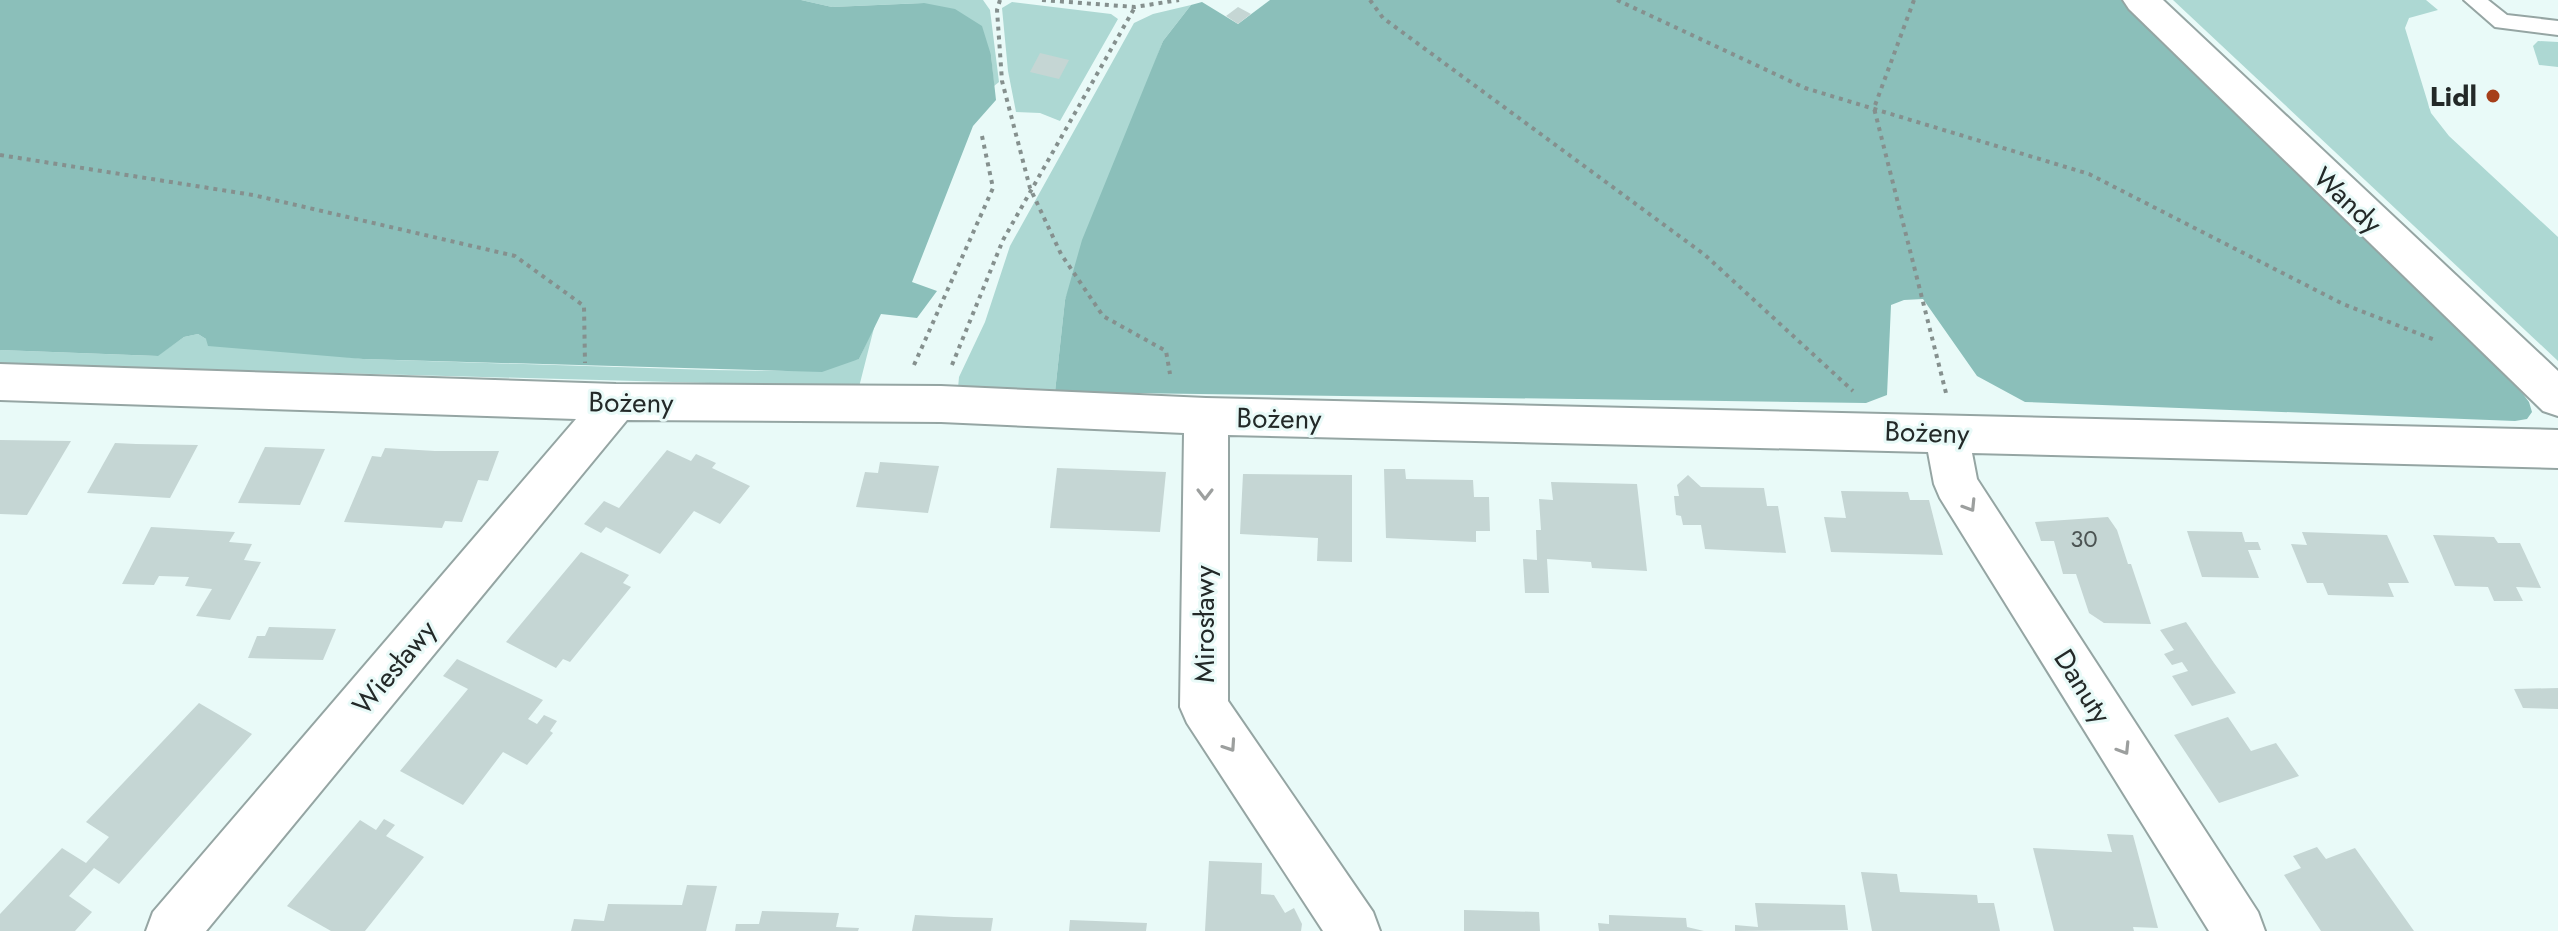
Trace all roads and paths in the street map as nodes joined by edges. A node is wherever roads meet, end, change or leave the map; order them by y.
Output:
1 (1000, 0) edge
2 (1042, 0) edge
3 (1179, 0) edge
4 (1370, 0) edge
5 (1617, 0) edge
6 (1914, 0) edge
7 (2141, 0) edge
8 (2474, 0) edge
9 (1135, 7) junction
10 (2558, 28) edge
11 (1874, 108) junction
12 (982, 136) dead end
13 (0, 155) edge
14 (1030, 188) junction
15 (2440, 342) dead end
16 (585, 368) dead end
17 (948, 375) dead end
18 (1171, 379) dead end
19 (0, 382) edge
20 (1854, 392) dead end
21 (2558, 398) edge
22 (616, 402) junction
23 (896, 404) junction
24 (1206, 416) junction
25 (1951, 433) junction
26 (2558, 449) edge
27 (179, 929) edge
28 (1354, 931) edge
29 (2239, 931) edge

1 - 14 path
2 - 9 path
3 - 9 path
4 - 20 path
5 - 11 path
6 - 11 path
7 - 21 street, Wandy
8 - 10 lane
9 - 14 path
11 - 15 path
11 - 25 path
12 - 23 path
13 - 16 path
14 - 17 path
14 - 18 path
19 - 22 street, Bożeny
22 - 23 street, Bożeny
22 - 27 street, Wiesławy
23 - 24 street, Bożeny
24 - 25 street, Bożeny
24 -> 28 street, Mirosławy
25 - 26 street, Bożeny
25 -> 29 street, Danuty

